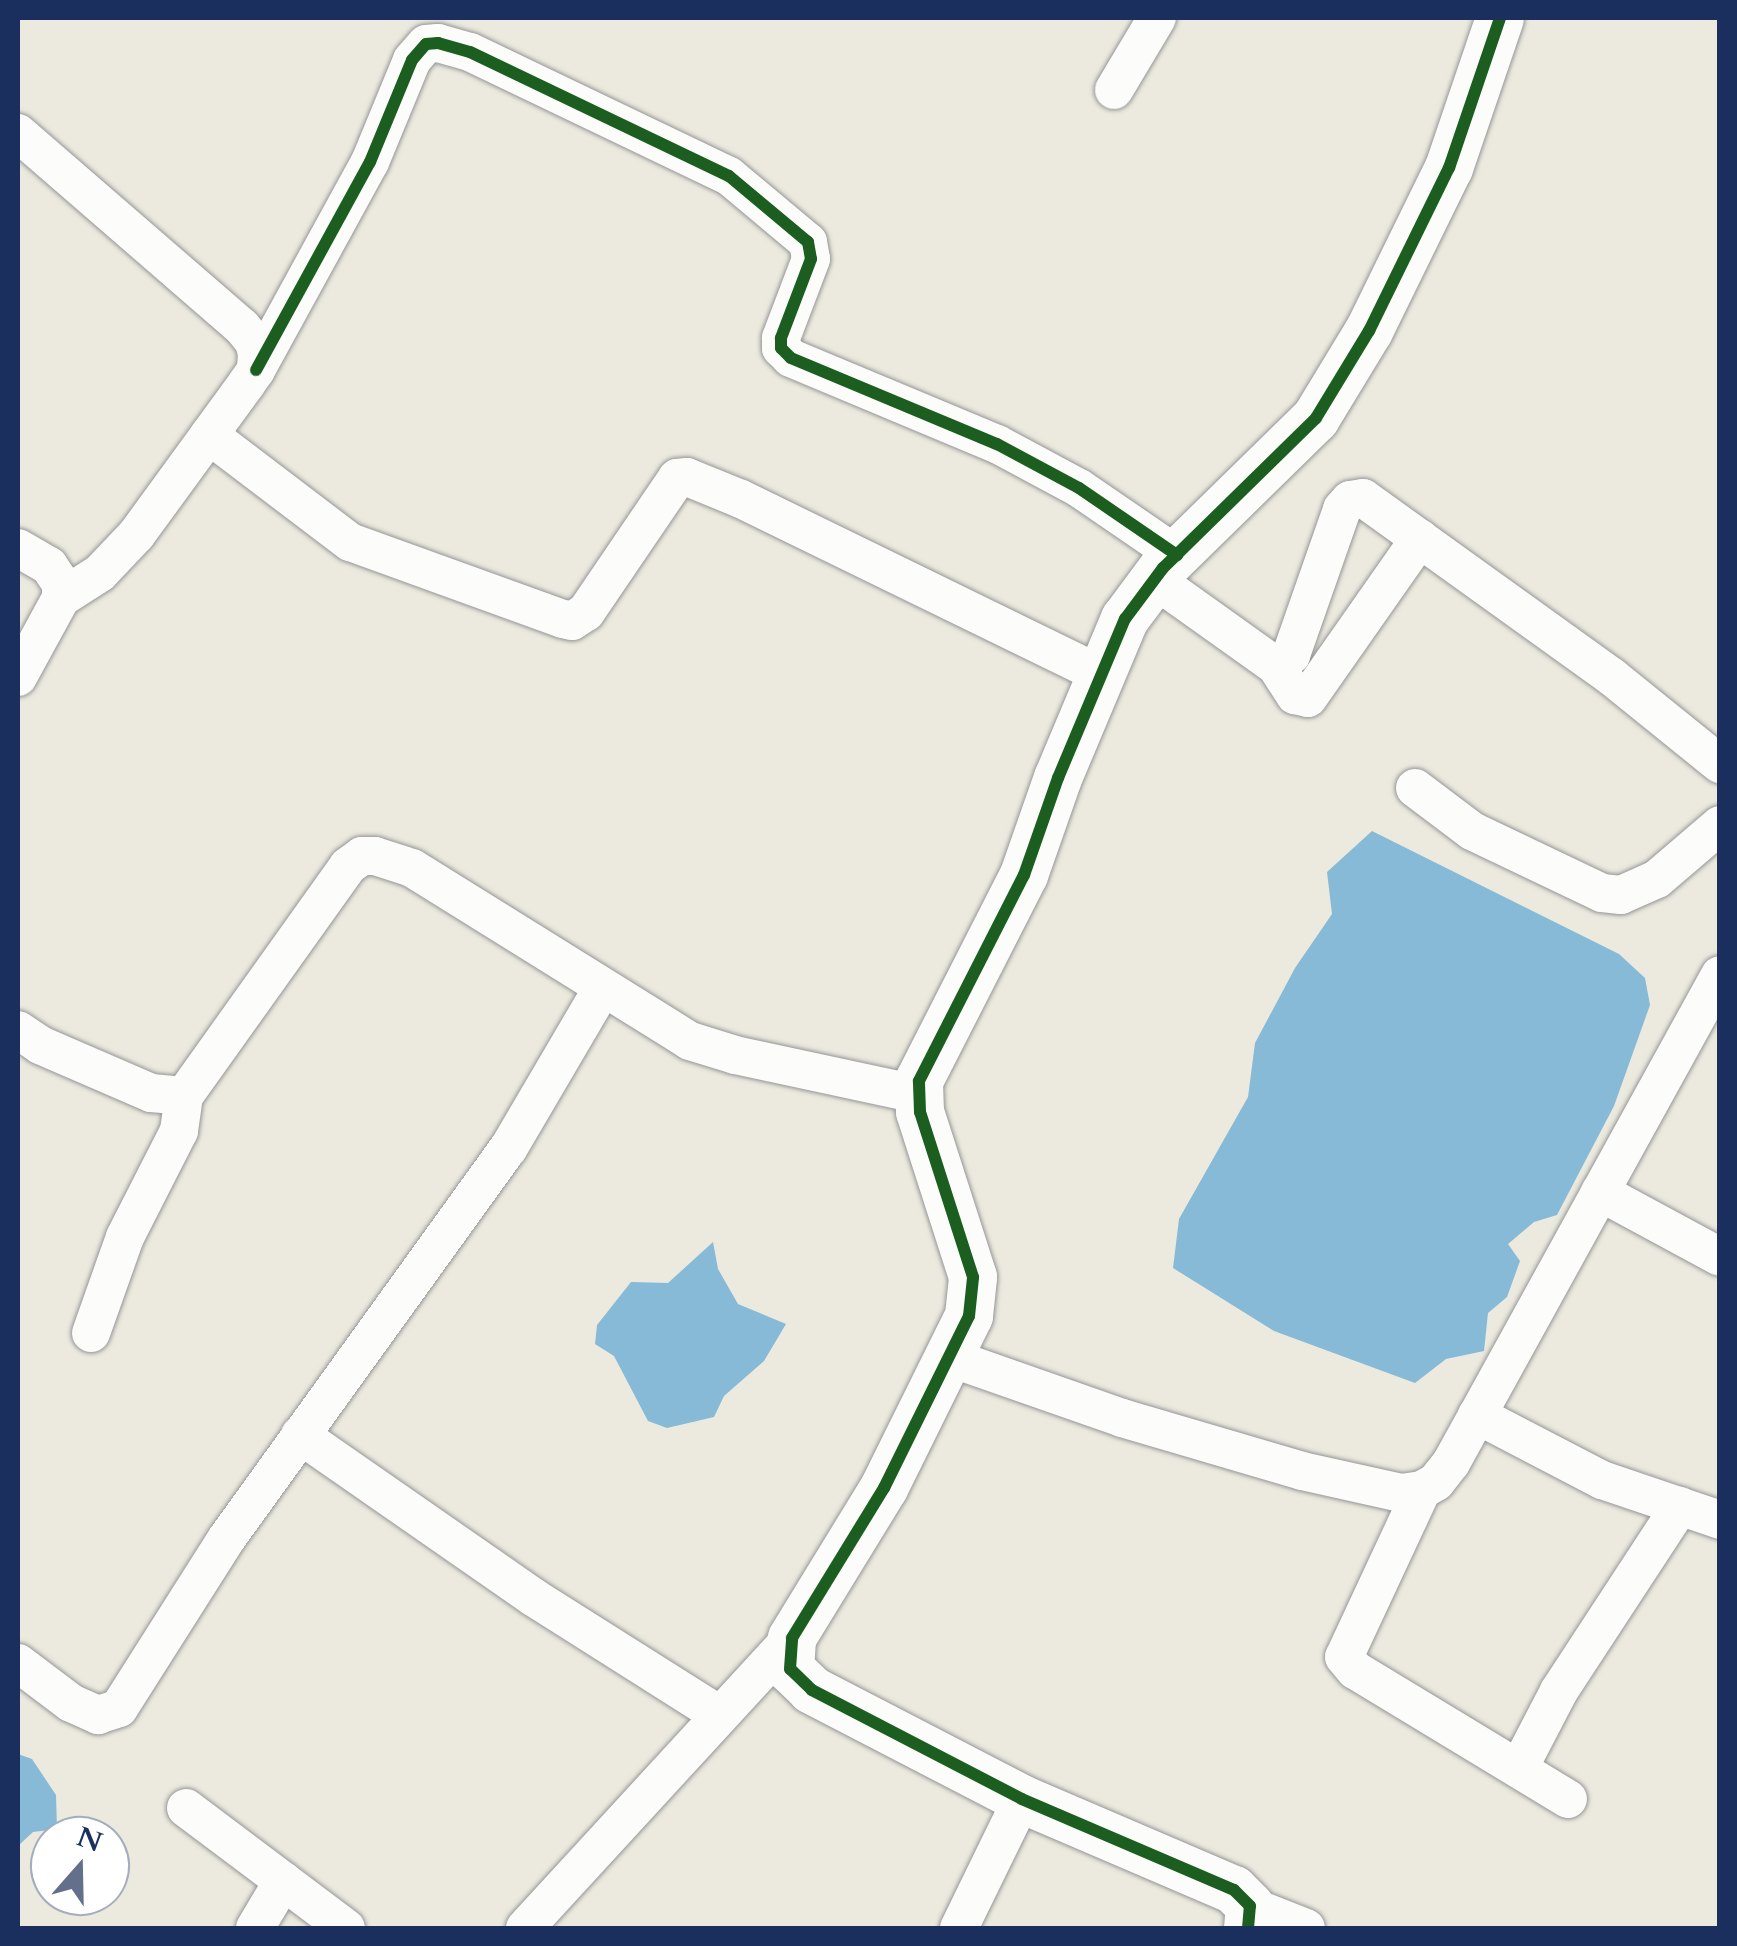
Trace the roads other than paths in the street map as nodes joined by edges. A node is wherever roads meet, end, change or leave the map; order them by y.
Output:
1 (1157, 18) edge
2 (1500, 18) edge
3 (1114, 90) dead end
4 (18, 133) edge
5 (256, 370) junction
6 (209, 435) junction
7 (1420, 538) junction
8 (18, 548) edge
9 (1165, 567) junction
10 (61, 598) junction
11 (1276, 666) junction
12 (1100, 674) junction
13 (18, 677) edge
14 (1720, 764) edge
15 (1415, 788) dead end
16 (1720, 825) edge
17 (1720, 976) edge
18 (602, 989) junction
19 (18, 1030) edge
20 (918, 1094) junction
21 (184, 1096) junction
22 (1600, 1192) junction
23 (1720, 1257) edge
24 (91, 1333) dead end
25 (950, 1358) junction
26 (1476, 1415) junction
27 (300, 1435) junction
28 (1422, 1490) junction
29 (1708, 1512) edge
30 (792, 1638) junction
31 (18, 1663) edge
32 (720, 1715) junction
33 (1519, 1768) junction
34 (1568, 1798) dead end
35 (1022, 1800) junction
36 (186, 1808) dead end
37 (283, 1881) junction
38 (1249, 1917) edge
39 (255, 1928) edge
40 (346, 1928) edge
41 (525, 1928) edge
42 (959, 1928) edge
43 (1306, 1928) edge

1 - 3 street
2 - 9 street
4 - 5 street
5 - 6 street
5 - 9 street
6 - 10 street
6 - 12 street
7 - 11 street
7 - 11 street
7 - 14 street
8 - 10 street
9 - 11 street
9 - 12 street
10 - 13 street
12 - 20 street
15 - 16 street
17 - 22 street
18 - 20 street
18 - 21 street
18 - 27 street
19 - 21 street
20 - 25 street
21 - 24 street
22 - 23 street
22 - 26 street
25 - 28 street
25 - 30 street
26 - 28 street
26 - 29 street
27 - 31 street
27 - 32 street
28 - 33 street
29 - 33 street
30 - 32 street
30 - 35 street
32 - 41 street
33 - 34 street
35 - 38 street
35 - 42 street
36 - 37 street
37 - 39 street
37 - 40 street
38 - 43 street

